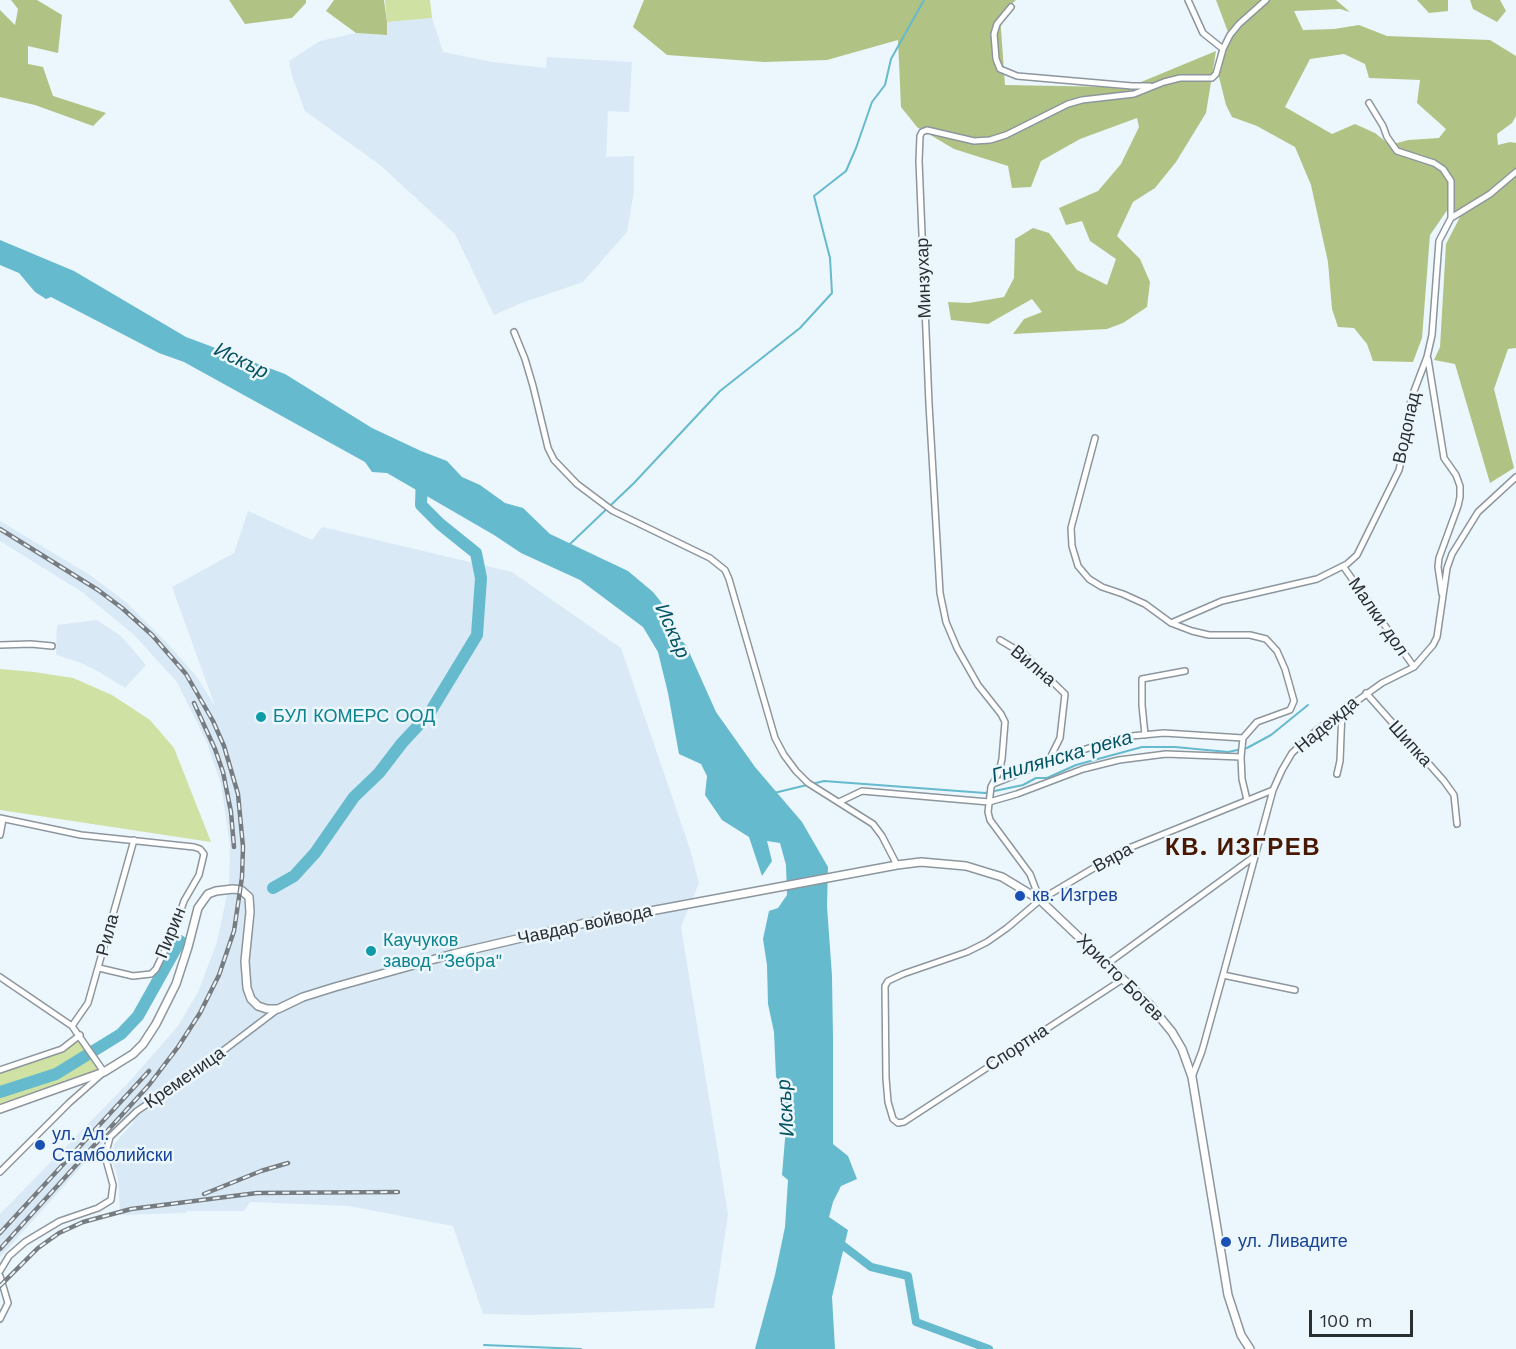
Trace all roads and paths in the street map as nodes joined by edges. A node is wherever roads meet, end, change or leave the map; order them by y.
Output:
1 (1188, 0) edge
2 (1266, 0) edge
3 (1011, 7) dead end
4 (1223, 49) junction
5 (1153, 86) junction
6 (1369, 103) dead end
7 (1516, 172) edge
8 (1451, 218) junction
9 (513, 332) dead end
10 (1427, 357) junction
11 (1095, 438) dead end
12 (1516, 477) edge
13 (1343, 567) junction
14 (1443, 602) junction
15 (1171, 623) junction
16 (1000, 640) dead end
17 (0, 645) edge
18 (52, 646) dead end
19 (1414, 667) junction
20 (1185, 671) dead end
21 (1366, 693) junction
22 (1342, 710) junction
23 (1145, 735) junction
24 (1242, 740) junction
25 (1241, 755) junction
26 (1048, 762) junction
27 (1338, 774) dead end
28 (992, 785) junction
29 (1273, 790) junction
30 (989, 800) junction
31 (1247, 800) junction
32 (838, 802) junction
33 (2, 818) edge
34 (1457, 824) dead end
35 (0, 835) edge
36 (134, 840) junction
37 (1255, 856) junction
38 (897, 865) junction
39 (1041, 900) junction
40 (1107, 964) junction
41 (99, 968) junction
42 (1223, 975) junction
43 (0, 977) edge
44 (1123, 979) junction
45 (1295, 990) dead end
46 (278, 1009) junction
47 (72, 1026) junction
48 (80, 1035) junction
49 (0, 1070) edge
50 (104, 1072) junction
51 (1192, 1077) junction
52 (0, 1109) edge
53 (911, 1118) joint
54 (0, 1172) edge
55 (0, 1271) edge
56 (0, 1276) edge
57 (0, 1319) edge
58 (1251, 1349) edge

1 - 4 street
2 - 4 street
3 - 5 street
4 - 5 street, Минзухар
5 - 28 street, Минзухар
6 - 8 street, Водопад
7 - 8 street
8 - 10 street, Водопад
9 - 32 street
10 - 13 street, Водопад
10 - 14 street
11 - 15 street
12 - 14 street
13 - 15 street, Водопад
13 - 19 street, Малки дол
14 - 19 street, Надежда
15 - 24 street
16 - 26 street, Вилна
17 - 18 street
19 - 21 street, Надежда
20 - 23 street
21 - 22 street, Надежда
21 - 34 street, Шипка
22 - 27 street
22 - 29 street, Надежда
23 - 24 street
23 - 26 street
24 - 25 street
25 - 30 street
25 - 31 street
26 - 28 street
28 - 30 street, Минзухар
29 - 31 street, Вяра
29 - 37 street, Надежда
30 - 32 street
30 - 39 street, Христо Ботев
31 - 39 street, Вяра
32 - 38 street
33 - 35 street
33 - 36 street
36 - 41 street, Рила
36 - 41 street, Пирин
37 - 40 street
37 - 42 street, Надежда
38 - 39 street
38 - 46 street, Чавдар войвода
39 - 40 street, Христо Ботев
39 - 53 street, Вяра
40 - 44 street, Христо Ботев
41 - 47 street, Рила
42 - 45 street
42 - 51 street, Надежда
43 - 47 street
44 - 51 street, Христо Ботев
44 - 53 street, Спортна
46 - 50 street
46 - 55 street, Кременица
47 - 48 street
48 - 49 street
48 - 50 street
50 - 52 street
50 - 54 street
51 - 58 street, Христо Ботев
56 - 57 street

